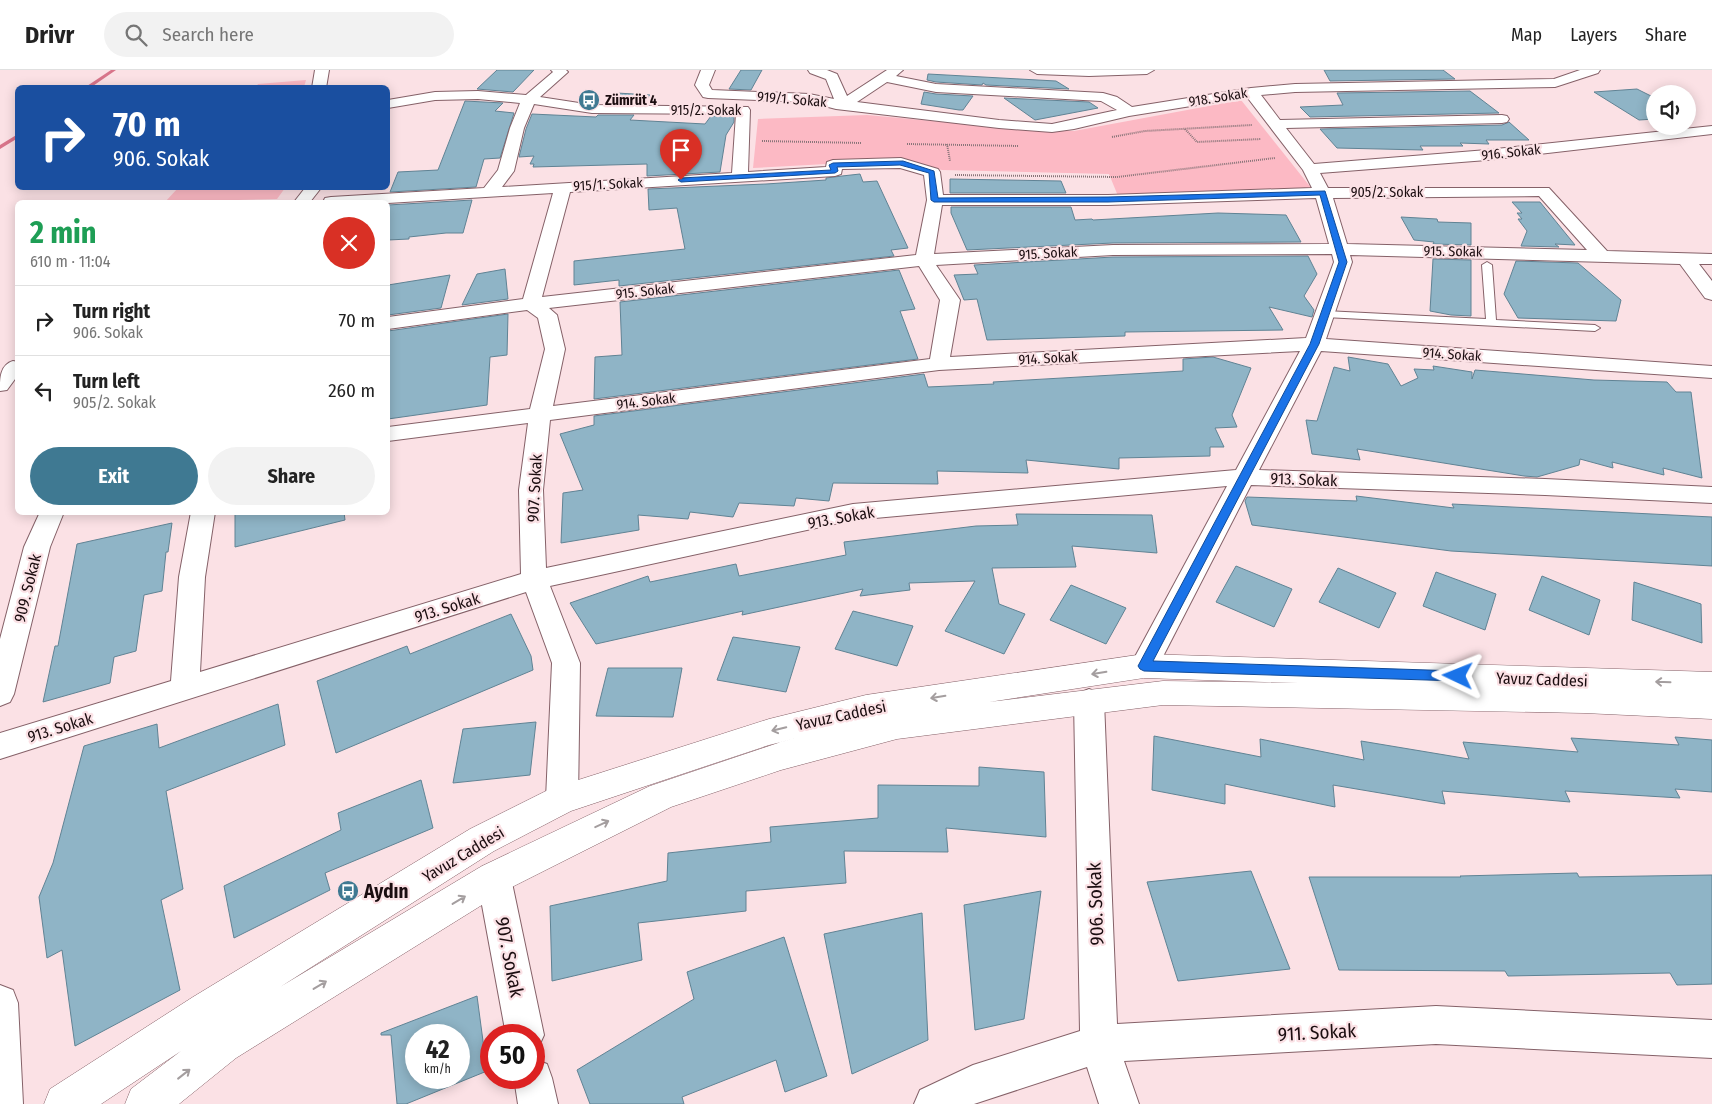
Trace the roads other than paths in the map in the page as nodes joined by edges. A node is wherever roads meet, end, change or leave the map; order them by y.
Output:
1 (322, 70) edge
2 (558, 70) edge
3 (708, 70) edge
4 (815, 70) edge
5 (1037, 70) edge
6 (1147, 70) edge
7 (1593, 70) edge
8 (890, 74) edge
9 (1285, 76) dead end
10 (320, 85) edge
11 (1295, 88) junction
12 (1251, 92) junction
13 (530, 99) junction
14 (390, 104) edge
15 (844, 105) junction
16 (743, 110) junction
17 (1129, 112) junction
18 (1502, 119) dead end
19 (1277, 124) junction
20 (1712, 130) edge
21 (1305, 163) junction
22 (740, 177) junction
23 (563, 187) junction
24 (311, 190) edge
25 (490, 191) junction
26 (1323, 193) junction
27 (304, 200) edge
28 (360, 200) edge
29 (934, 200) junction
30 (1340, 249) junction
31 (1601, 255) junction
32 (1684, 258) junction
33 (1712, 259) edge
34 (924, 260) junction
35 (1487, 265) dead end
36 (1712, 294) edge
37 (531, 304) junction
38 (1325, 314) junction
39 (1491, 322) junction
40 (390, 323) edge
41 (1595, 328) dead end
42 (1314, 344) junction
43 (939, 364) junction
44 (10, 368) edge
45 (1712, 372) edge
46 (0, 385) edge
47 (540, 414) junction
48 (390, 434) edge
49 (1244, 476) junction
50 (1712, 495) edge
51 (51, 515) edge
52 (202, 515) edge
53 (534, 580) junction
54 (1144, 666) junction
55 (1712, 684) edge
56 (185, 688) junction
57 (0, 694) edge
58 (1090, 701) junction
59 (1712, 706) edge
60 (0, 746) edge
61 (562, 800) junction
62 (494, 878) junction
63 (0, 1004) edge
64 (523, 1024) edge
65 (1712, 1039) edge
66 (1099, 1044) junction
67 (535, 1089) edge
68 (3, 1104) edge
69 (65, 1104) edge
70 (146, 1104) edge
71 (538, 1104) edge
72 (934, 1104) edge
73 (1120, 1104) edge

1 - 10 street
2 - 13 street
3 - 15 street, 919/1. Sokak
4 - 15 street
5 - 6 street
7 - 11 street, 918. Sokak
8 - 15 street
8 - 17 street
9 - 11 street
11 - 12 street, 918. Sokak
12 - 17 street, 918. Sokak
12 - 19 street
13 - 14 street, 915/2. Sokak
13 - 16 street, 915/2. Sokak
13 - 25 street
15 - 16 street, 915/2. Sokak
15 - 17 street, 918. Sokak
16 - 22 street
18 - 19 street
19 - 21 street
20 - 21 street, 916. Sokak
21 - 26 street
22 - 23 street, 915/1. Sokak
22 - 29 street, 915/1. Sokak
23 - 25 street, 915/1. Sokak
23 - 37 street
24 - 27 street
25 - 28 street, 915/1. Sokak
26 - 29 street, 905/2. Sokak
26 - 30 street
26 - 31 street, 905/2. Sokak
29 - 34 street
30 - 31 street, 915. Sokak
30 - 34 street, 915. Sokak
30 - 38 street
31 - 32 street, 915. Sokak
32 - 33 street, 915. Sokak
32 - 36 street
34 - 37 street, 915. Sokak
34 - 43 street
35 - 39 lane
37 - 40 street, 915. Sokak
37 - 47 street, 907. Sokak
38 - 39 lane
38 - 42 street
39 - 41 lane
42 - 43 street, 914. Sokak
42 - 45 street, 914. Sokak
42 - 49 street
43 - 47 street, 914. Sokak
44 - 46 street
47 - 48 street, 914. Sokak
47 - 53 street, 907. Sokak
49 - 50 street, 913. Sokak
49 - 53 street, 913. Sokak
49 - 54 street
51 - 57 street, 909. Sokak
52 - 56 street
53 - 56 street, 913. Sokak
53 - 61 street, 907. Sokak
55 -> 54 main road, Yavuz Caddesi
54 -> 61 main road, Yavuz Caddesi
56 - 60 street, 913. Sokak
58 - 59 main road, Yavuz Caddesi
62 -> 58 main road, Yavuz Caddesi
58 - 66 street, 906. Sokak
61 - 69 main road, Yavuz Caddesi
62 - 64 street, 907. Sokak
70 -> 62 main road, Yavuz Caddesi
63 - 68 street
65 - 66 street, 911. Sokak
66 - 72 street, 911. Sokak
66 - 73 street, 906. Sokak
67 - 71 street

